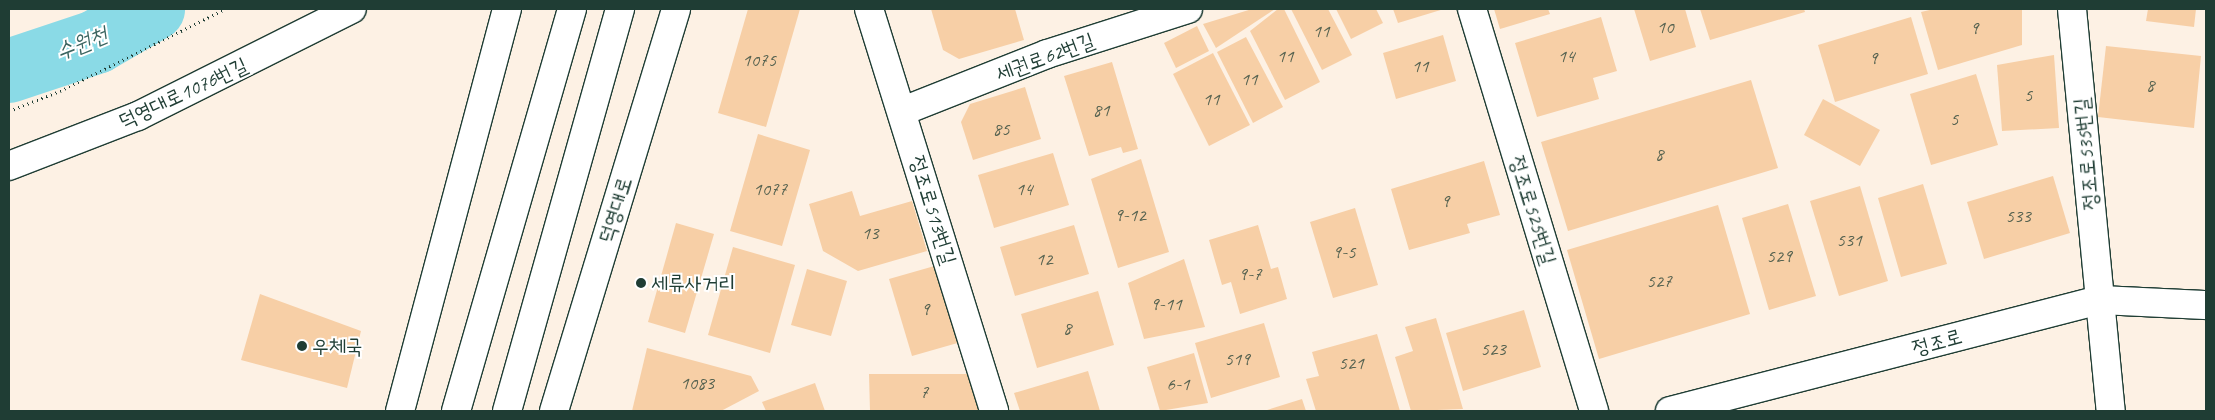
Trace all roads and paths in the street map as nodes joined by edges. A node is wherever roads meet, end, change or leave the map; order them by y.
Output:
1 (225, 9) edge
2 (352, 9) edge
3 (506, 9) edge
4 (572, 9) edge
5 (620, 9) edge
6 (676, 9) edge
7 (870, 9) edge
8 (1188, 9) edge
9 (1472, 9) edge
10 (2072, 9) edge
11 (9, 111) edge
12 (903, 111) junction
13 (9, 166) edge
14 (2099, 300) junction
15 (2206, 306) edge
16 (400, 411) edge
17 (456, 411) edge
18 (507, 411) edge
19 (554, 411) edge
20 (994, 411) edge
21 (1594, 411) edge
22 (1670, 411) edge
23 (2111, 411) edge

1 - 11 path
2 - 13 street, 덕영대로1076번길
3 - 16 street
4 - 17 street
5 - 18 street
6 - 19 street, 덕영대로
7 - 12 street, 정조로513번길
8 - 12 street, 세권로62번길
9 - 21 street, 정조로525번길
10 - 14 street, 정조로535번길
12 - 20 street, 정조로513번길
14 - 15 street, 정조로
14 - 22 street, 정조로
14 - 23 street, 정조로535번길

